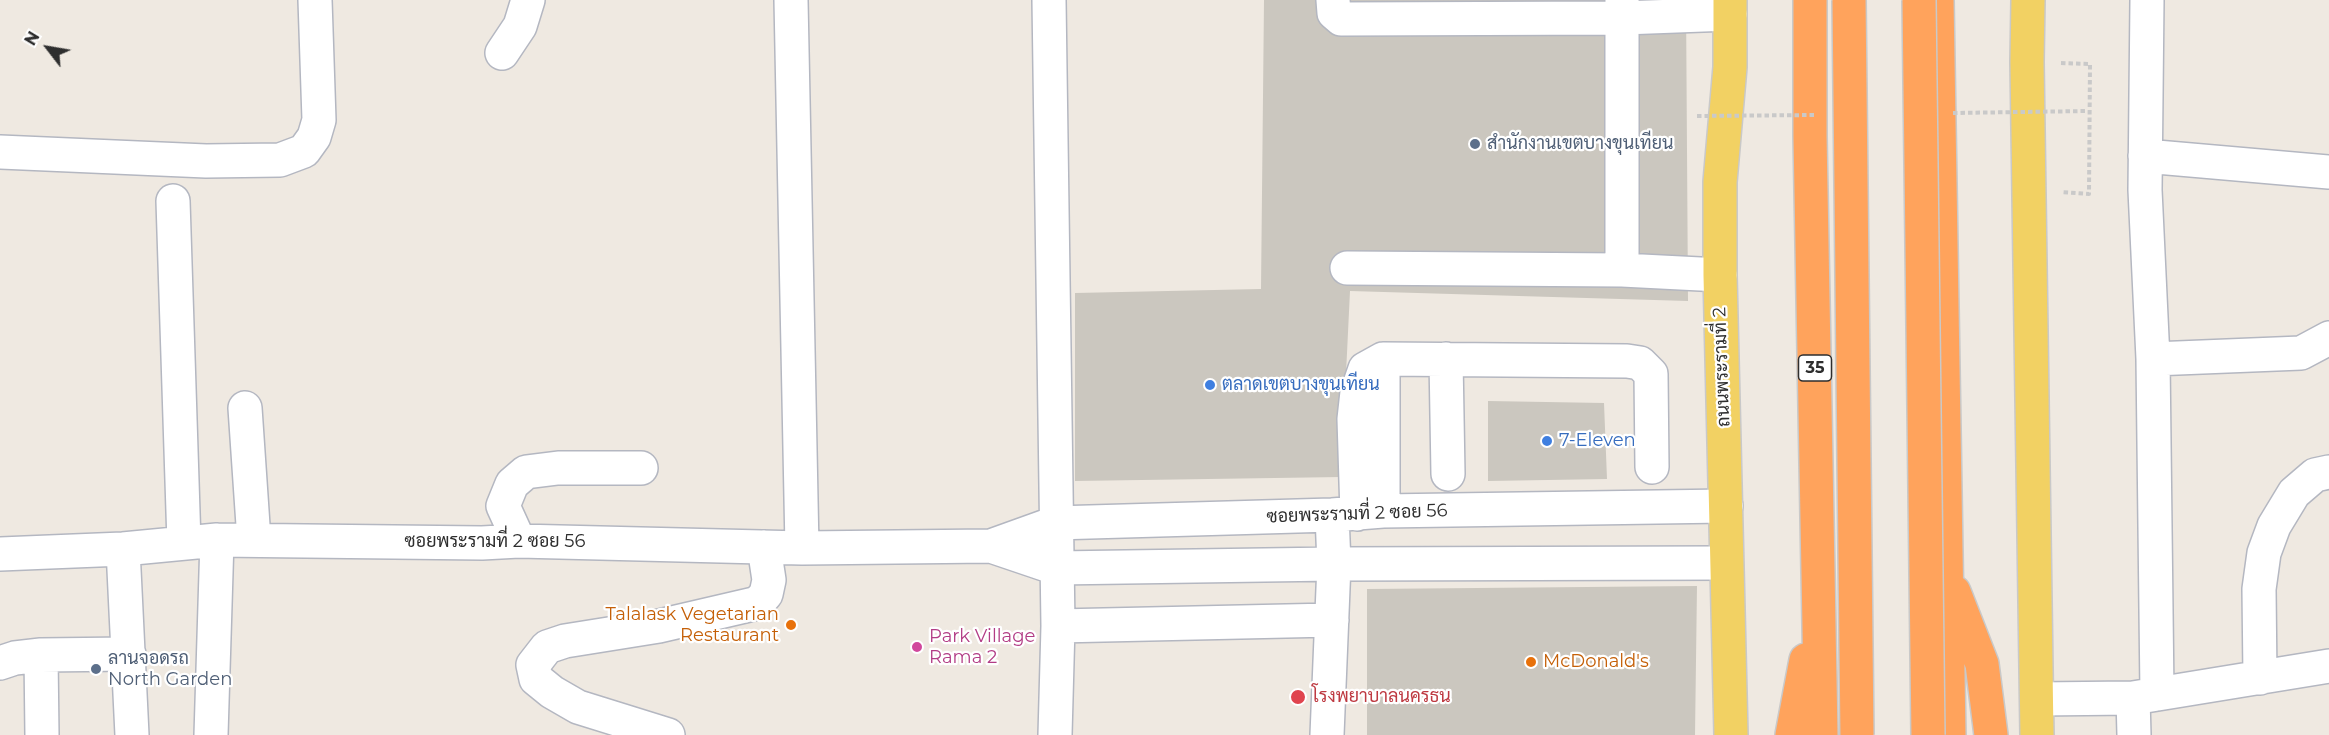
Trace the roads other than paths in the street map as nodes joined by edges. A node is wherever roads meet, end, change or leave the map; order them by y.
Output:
1 (315, 0) edge
2 (528, 0) edge
3 (791, 0) edge
4 (1049, 0) edge
5 (1333, 0) edge
6 (1809, 0) edge
7 (1849, 0) edge
8 (1919, 0) edge
9 (1937, 0) edge
10 (2028, 0) edge
11 (2146, 0) edge
12 (1730, 7) edge
13 (1623, 9) edge
14 (502, 53) dead end
15 (0, 152) edge
16 (2145, 156) junction
17 (2329, 172) edge
18 (173, 201) dead end
19 (1347, 268) dead end
20 (1622, 270) junction
21 (1720, 275) junction
22 (2329, 338) edge
23 (1446, 359) junction
24 (2153, 359) junction
25 (245, 408) dead end
26 (1652, 467) dead end
27 (641, 468) dead end
28 (2329, 472) edge
29 (1448, 474) dead end
30 (1726, 506) junction
31 (1357, 514) junction
32 (1055, 523) junction
33 (217, 540) junction
34 (254, 540) junction
35 (519, 541) junction
36 (184, 543) junction
37 (991, 546) junction
38 (764, 547) junction
39 (802, 548) junction
40 (123, 549) junction
41 (0, 554) edge
42 (1726, 563) junction
43 (1334, 564) junction
44 (1056, 568) junction
45 (1945, 568) junction
46 (1819, 595) junction
47 (1332, 620) junction
48 (1058, 626) junction
49 (129, 654) junction
50 (41, 656) junction
51 (0, 663) edge
52 (2329, 666) edge
53 (2260, 678) junction
54 (2145, 696) junction
55 (2037, 699) junction
56 (42, 735) edge
57 (132, 735) edge
58 (211, 735) edge
59 (668, 735) edge
60 (1055, 735) edge
61 (1327, 735) edge
62 (1731, 735) edge
63 (1792, 735) edge
64 (1821, 735) edge
65 (1857, 735) edge
66 (1928, 735) edge
67 (1949, 735) edge
68 (1991, 735) edge
69 (2037, 735) edge
70 (2133, 735) edge

1 - 15 street
2 - 14 street
3 - 39 street
4 - 32 street
5 - 13 street
6 - 46 highway, 35
7 - 65 highway, bridge
8 - 66 highway, bridge
9 - 45 highway
10 - 55 main road
11 - 16 street
12 - 13 street
12 - 21 main road, ถนนพระรามที่ 2
13 - 20 street
16 - 17 street
16 - 24 street
18 - 36 street
19 - 20 street
20 - 21 street
21 - 30 main road, ถนนพระรามที่ 2
22 - 24 street
23 - 26 street
23 - 29 street
23 - 31 street
24 - 54 street
25 - 34 street
27 - 35 street
28 - 53 street
30 - 31 street, ซอยพระรามที่ 2 ซอย 56
30 - 42 main road, ถนนพระรามที่ 2
31 - 32 street, ซอยพระรามที่ 2 ซอย 56
31 - 43 street
32 - 37 street, ซอยพระรามที่ 2 ซอย 56
32 - 44 street
33 - 34 street, ซอยพระรามที่ 2 ซอย 56
33 - 36 street, ซอยพระรามที่ 2 ซอย 56
33 - 58 street
34 - 35 street, ซอยพระรามที่ 2 ซอย 56
35 - 38 street, ซอยพระรามที่ 2 ซอย 56
36 - 40 street, ซอยพระรามที่ 2 ซอย 56
37 - 39 street, ซอยพระรามที่ 2 ซอย 56
37 - 44 street, ซอยพระรามที่ 2 ซอย 56
38 - 39 street, ซอยพระรามที่ 2 ซอย 56
38 - 59 street
40 - 41 street, ซอยพระรามที่ 2 ซอย 56
40 - 49 street
42 - 43 street, ซอยพระรามที่ 2 ซอย 56
42 - 62 main road, ถนนพระรามที่ 2
43 - 44 street, ซอยพระรามที่ 2 ซอย 56
43 - 47 street
44 - 48 street
45 - 67 highway
45 - 68 highway
46 - 63 highway
46 - 64 highway, 35
47 - 48 street
47 - 61 street
48 - 60 street
49 - 50 street
49 - 57 street
50 - 51 street
50 - 56 street
52 - 53 street
53 - 54 street
54 - 55 street
54 - 70 street
55 - 69 main road

